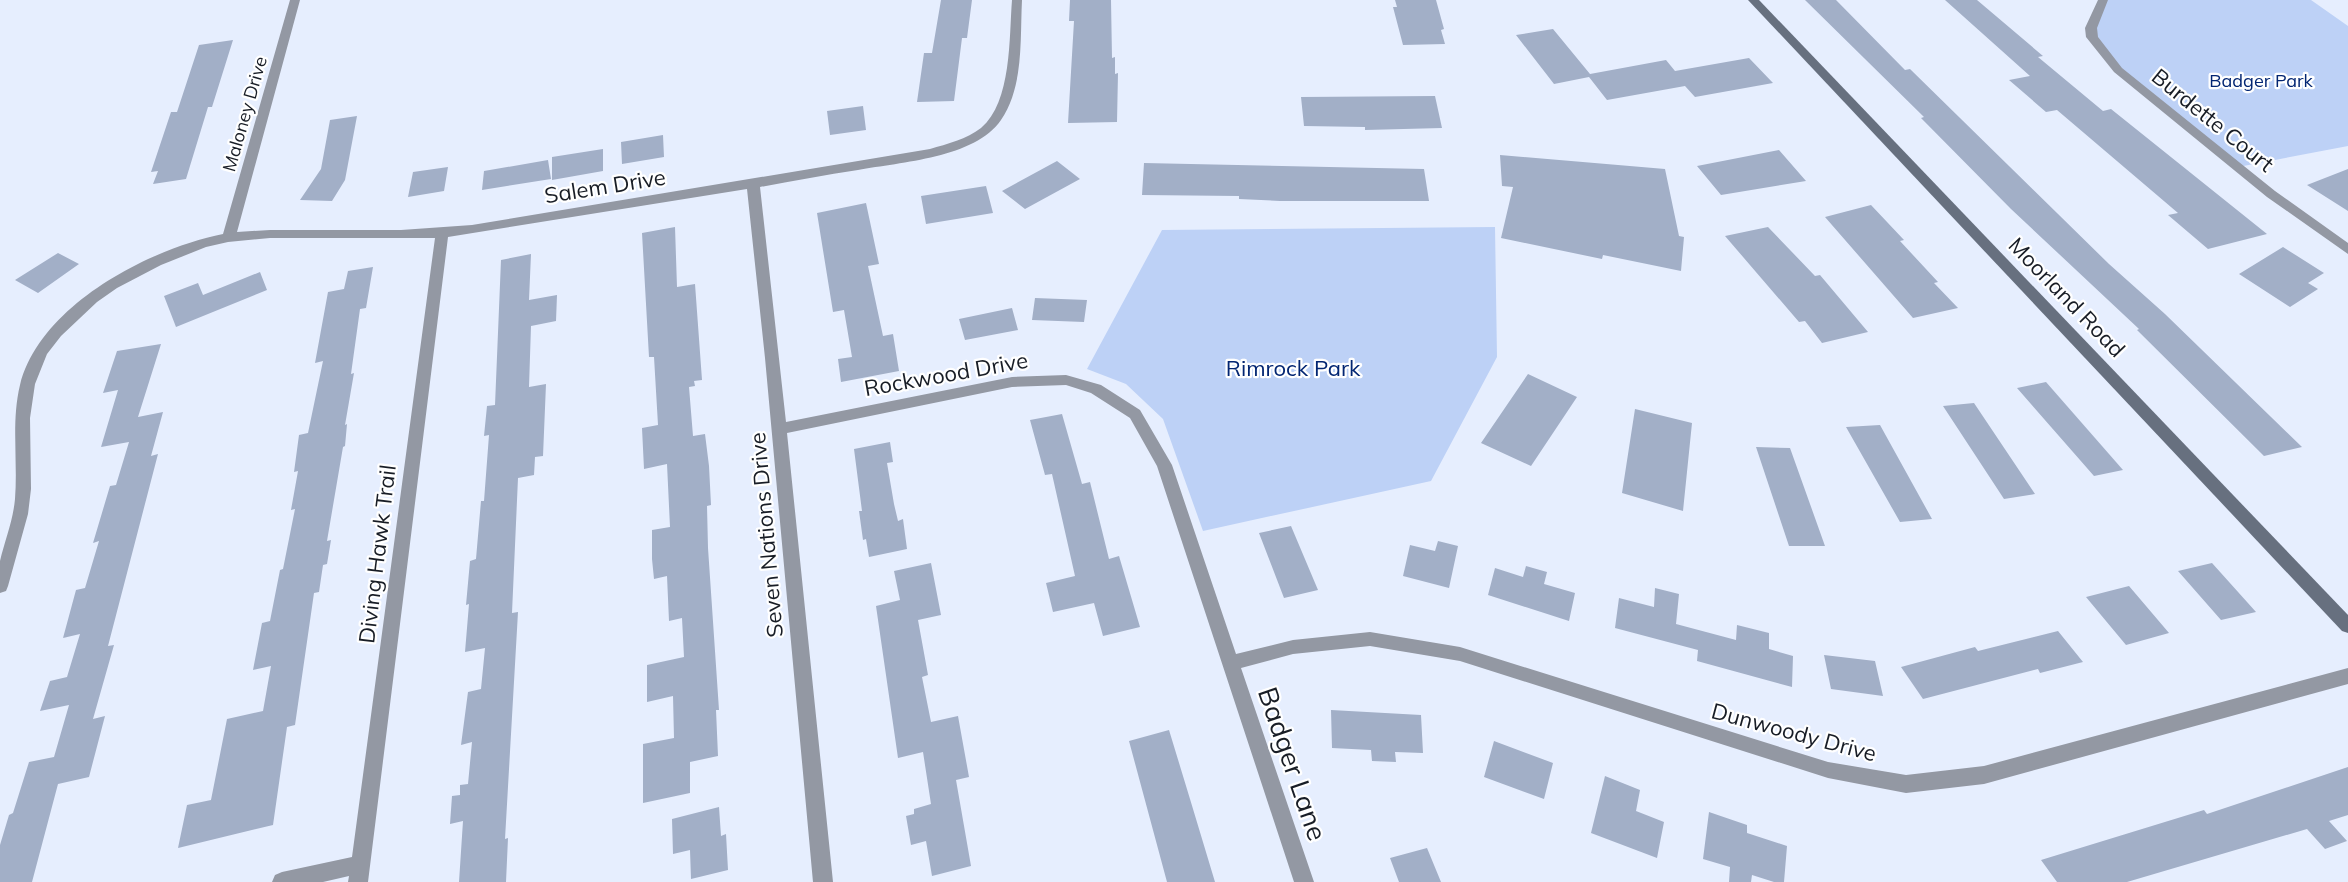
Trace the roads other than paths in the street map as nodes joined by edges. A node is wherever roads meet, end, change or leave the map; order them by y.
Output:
1 (295, 0) edge
2 (1017, 0) edge
3 (1753, 0) edge
4 (2103, 0) edge
5 (753, 184) junction
6 (442, 232) junction
7 (229, 237) junction
8 (2348, 249) edge
9 (779, 429) junction
10 (0, 586) edge
11 (2348, 626) edge
12 (1229, 663) junction
13 (2348, 676) edge
14 (359, 873) edge
15 (282, 882) edge
16 (823, 882) edge
17 (1304, 882) edge

1 - 7 street, Maloney Drive
2 - 5 street, Salem Drive
3 - 11 street, Moorland Road
4 - 8 street, Burdette Court
5 - 6 street, Salem Drive
5 - 9 street, Seven Nations Drive
6 - 7 street, Salem Drive
6 - 14 street, Diving Hawk Trail
7 - 10 street, Salem Drive
9 - 12 street, Rockwood Drive
9 - 16 street, Seven Nations Drive
12 - 13 street, Dunwoody Drive
12 - 17 street, Badger Lane
14 - 15 street

